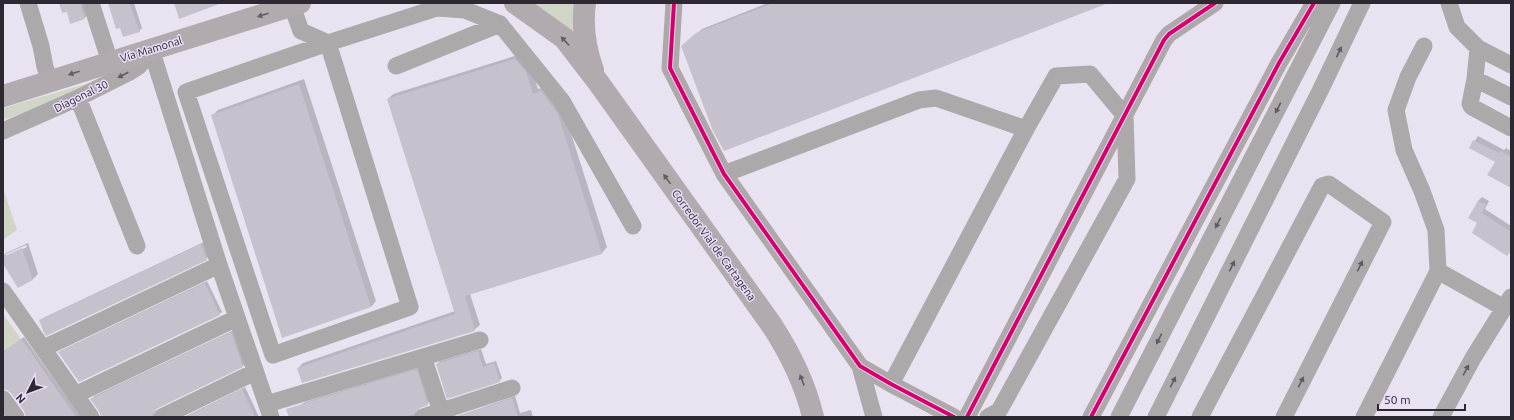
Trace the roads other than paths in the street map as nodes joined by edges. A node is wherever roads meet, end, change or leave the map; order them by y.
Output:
1 (28, 3) edge
2 (91, 3) edge
3 (515, 3) edge
4 (585, 3) edge
5 (674, 3) edge
6 (1215, 3) edge
7 (1314, 3) edge
8 (1332, 3) edge
9 (1362, 3) edge
10 (1449, 3) edge
11 (296, 4) edge
12 (500, 24) junction
13 (328, 43) junction
14 (1424, 46) dead end
15 (1478, 48) junction
16 (151, 49) junction
17 (110, 62) junction
18 (1511, 65) edge
19 (396, 66) dead end
20 (1475, 79) junction
21 (50, 81) junction
22 (598, 82) junction
23 (3, 96) edge
24 (1511, 97) edge
25 (78, 98) junction
26 (1125, 116) junction
27 (1511, 128) edge
28 (1026, 129) junction
29 (3, 131) edge
30 (724, 174) junction
31 (633, 226) dead end
32 (137, 246) dead end
33 (219, 265) junction
34 (1438, 271) junction
35 (3, 291) edge
36 (1507, 303) edge
37 (237, 318) junction
38 (480, 340) dead end
39 (44, 348) junction
40 (424, 357) junction
41 (860, 366) junction
42 (255, 372) junction
43 (891, 384) junction
44 (512, 388) dead end
45 (75, 395) junction
46 (3, 399) edge
47 (269, 411) edge
48 (442, 414) edge
49 (16, 417) edge
50 (91, 417) edge
51 (162, 417) edge
52 (423, 417) edge
53 (813, 417) edge
54 (874, 417) edge
55 (954, 417) edge
56 (967, 417) edge
57 (988, 417) edge
58 (1091, 417) edge
59 (1119, 417) edge
60 (1156, 417) edge
61 (1200, 417) edge
62 (1284, 417) edge
63 (1364, 417) edge
64 (1441, 417) edge

1 - 21 street
2 - 17 street
22 -> 3 main road, Corredor Vial de Cartagena
4 - 22 main road, Corredor Vial de Cartagena
5 - 30 street
6 - 26 street
7 - 58 street
8 -> 59 street
60 -> 9 street
10 - 15 street
11 - 13 street
11 -> 16 main road, Vía Mamonal
12 - 13 street
12 - 19 street
12 - 31 street
13 - 13 street
14 - 34 street
15 - 18 street
15 - 20 street
16 - 17 main road, Vía Mamonal
16 -> 25 street, Diagonal 30
16 - 33 street
17 -> 21 main road, Vía Mamonal
20 - 24 street
20 - 27 street
21 - 23 main road, Vía Mamonal
53 -> 22 main road, Corredor Vial de Cartagena
25 - 29 street, Diagonal 30
25 - 32 street
26 - 28 street
26 - 56 street
26 - 57 street
28 - 30 street
28 - 43 street
30 - 41 street
33 - 37 street
33 - 39 street
34 - 36 street
34 - 63 street
35 - 39 street
64 -> 36 street
37 - 42 street
37 - 45 street
38 - 40 street
39 - 45 street
40 - 47 street
40 - 48 street
41 - 43 street
41 - 54 street
42 - 47 street
42 - 51 street
43 - 55 street
44 - 48 street
45 - 50 street
46 - 49 street
48 - 52 street
62 -> 61 street

